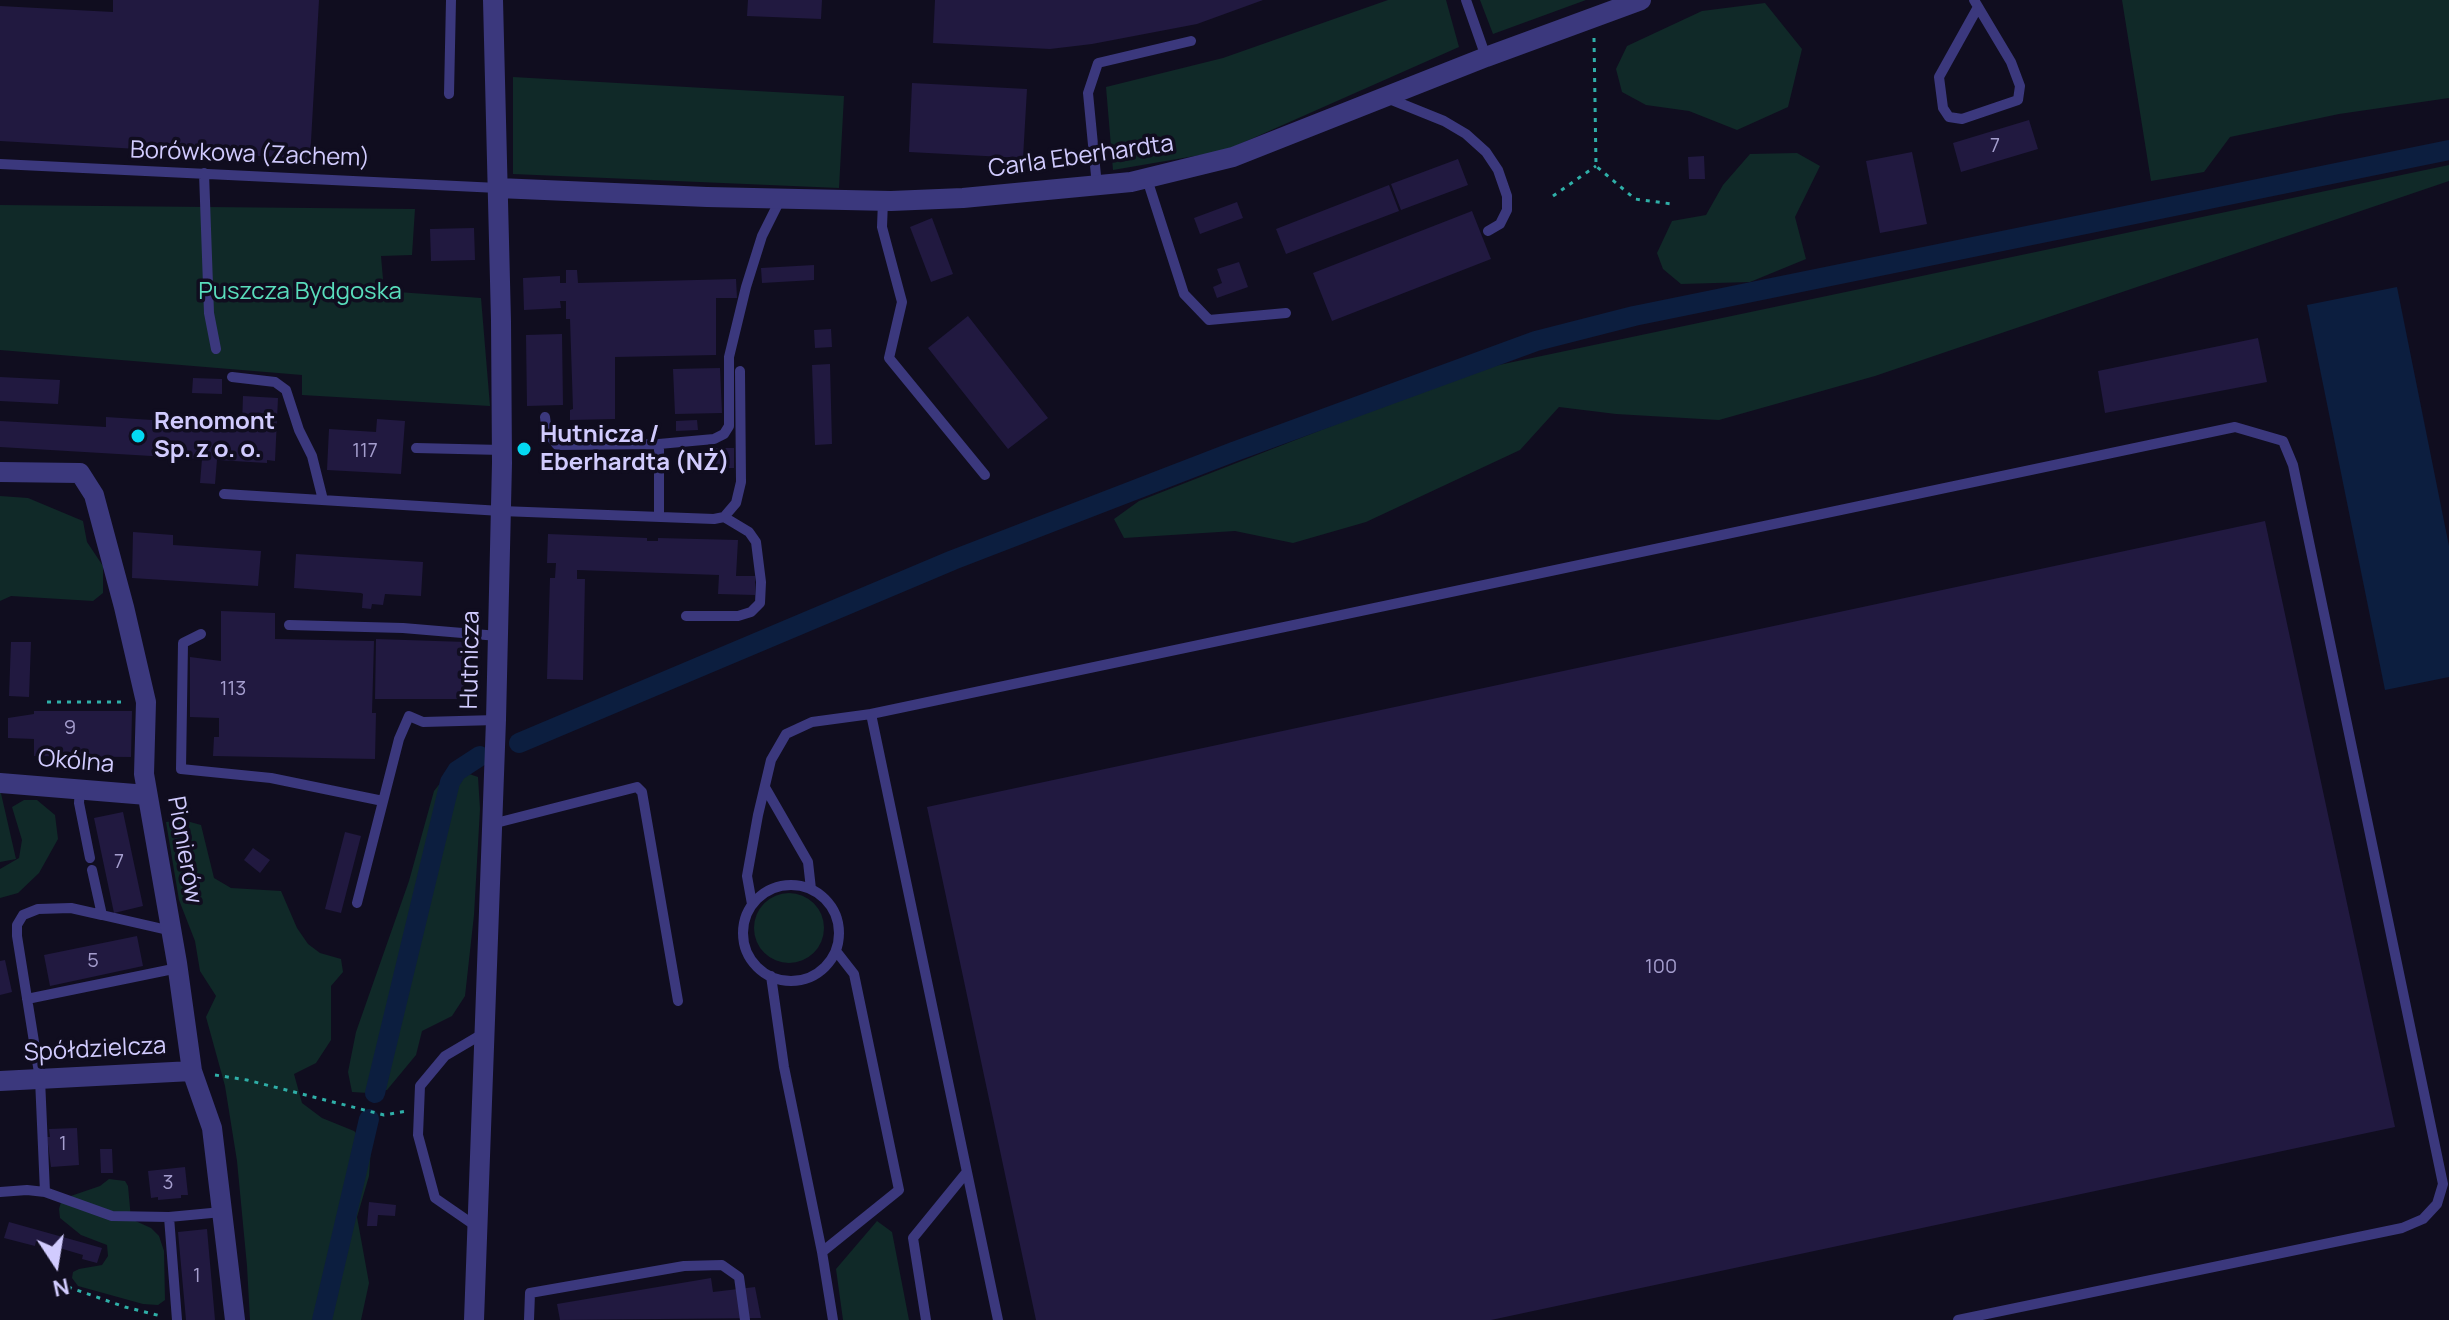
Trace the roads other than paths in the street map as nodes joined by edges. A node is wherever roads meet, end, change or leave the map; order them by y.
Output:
1 (451, 0) edge
2 (493, 0) edge
3 (1466, 0) edge
4 (1641, 0) edge
5 (1976, 4) edge
6 (1191, 41) dead end
7 (1486, 57) junction
8 (449, 94) dead end
9 (1385, 97) junction
10 (0, 164) edge
11 (204, 173) junction
12 (1147, 179) junction
13 (1097, 186) junction
14 (498, 188) junction
15 (781, 198) junction
16 (883, 201) junction
17 (1488, 231) dead end
18 (1286, 313) dead end
19 (216, 349) dead end
20 (740, 371) dead end
21 (232, 377) dead end
22 (545, 417) dead end
23 (659, 444) junction
24 (416, 448) dead end
25 (502, 450) junction
26 (0, 472) edge
27 (985, 475) dead end
28 (224, 494) dead end
29 (323, 500) junction
30 (501, 511) junction
31 (659, 517) junction
32 (724, 517) junction
33 (686, 616) dead end
34 (289, 625) dead end
35 (201, 634) dead end
36 (498, 636) junction
37 (871, 714) junction
38 (496, 720) junction
39 (0, 783) edge
40 (80, 788) junction
41 (766, 789) junction
42 (147, 795) junction
43 (383, 801) junction
44 (492, 824) junction
45 (90, 858) dead end
46 (92, 870) dead end
47 (811, 889) junction
48 (357, 903) dead end
49 (752, 904) junction
50 (102, 915) junction
51 (172, 931) junction
52 (836, 951) junction
53 (178, 968) junction
54 (771, 976) junction
55 (27, 999) junction
56 (678, 1001) dead end
57 (484, 1033) junction
58 (192, 1071) junction
59 (40, 1079) junction
60 (0, 1081) edge
61 (966, 1173) junction
62 (0, 1192) edge
63 (45, 1192) junction
64 (222, 1212) junction
65 (169, 1217) junction
66 (477, 1227) junction
67 (822, 1252) junction
68 (177, 1319) edge
69 (235, 1320) edge
70 (474, 1320) edge
71 (529, 1320) edge
72 (745, 1320) edge
73 (833, 1320) edge
74 (926, 1320) edge
75 (998, 1320) edge
76 (1958, 1320) edge

1 - 8 lane
2 - 14 street, Hutnicza
3 - 7 lane
4 - 7 street, Carla Eberhardta
5 - 5 lane
6 - 13 lane
7 - 9 street, Carla Eberhardta
9 - 12 street, Carla Eberhardta
9 - 17 lane
10 - 11 lane, Borówkowa (Zachem)
11 - 14 lane, Borówkowa (Zachem)
11 - 19 lane
12 - 13 street, Carla Eberhardta
12 - 18 lane
13 - 16 street, Carla Eberhardta
14 - 15 street, Carla Eberhardta
14 - 25 street, Hutnicza
15 - 16 street, Carla Eberhardta
15 - 23 lane
16 - 27 lane
20 - 32 lane
21 - 29 lane
22 - 23 lane
23 - 31 lane
24 - 25 lane
25 - 30 street, Hutnicza
26 - 42 street, Pionierów
28 - 29 lane
29 - 30 lane
30 - 31 lane
30 - 36 street, Hutnicza
31 - 32 lane
32 - 33 lane
34 - 36 lane
35 - 43 lane
36 - 38 street, Hutnicza
37 - 41 lane
37 - 61 lane
37 - 76 lane
38 - 43 lane
38 - 44 street, Hutnicza
39 - 40 street, Okólna
40 - 42 street, Okólna
40 - 45 lane
41 - 47 lane
41 - 49 lane
42 - 51 street, Pionierów
43 - 48 lane
44 - 56 lane
44 - 57 street, Hutnicza
46 - 50 lane
47 - 49 lane
47 - 52 lane
49 - 54 lane
50 - 51 lane
50 - 55 lane
51 - 53 street, Pionierów
52 - 54 lane
52 - 67 lane
53 - 55 lane
53 - 58 street, Pionierów
54 - 67 lane
55 - 59 lane
57 - 66 street, Hutnicza
57 - 66 lane
58 - 59 street, Spółdzielcza
58 - 64 street, Pionierów
59 - 60 street, Spółdzielcza
59 - 63 lane
61 - 74 lane
61 - 75 lane
62 - 63 lane
63 - 65 lane
64 - 65 lane
64 - 69 street, Pionierów
65 - 68 lane
66 - 70 street, Hutnicza
67 - 73 lane
71 - 72 lane

